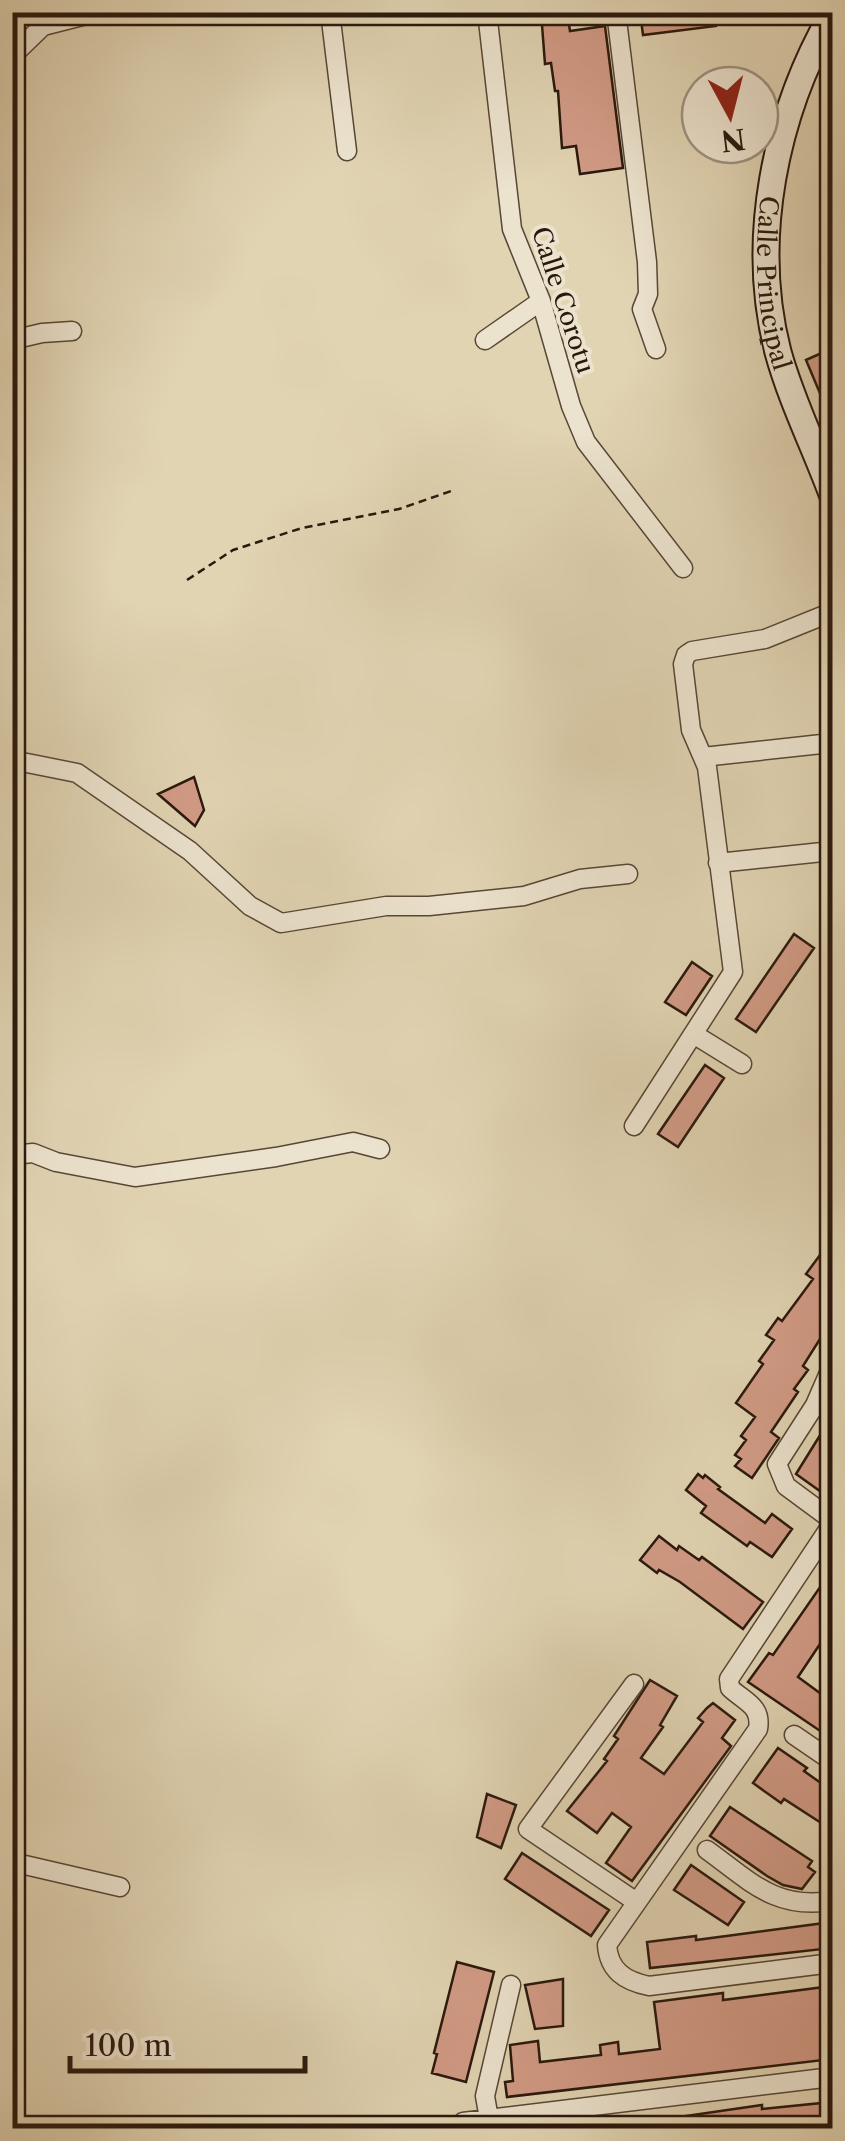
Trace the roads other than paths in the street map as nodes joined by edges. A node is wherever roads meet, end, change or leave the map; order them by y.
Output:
1 (98, 12) edge
2 (330, 12) edge
3 (486, 12) edge
4 (616, 12) edge
5 (832, 15) edge
6 (12, 56) edge
7 (347, 151) dead end
8 (541, 301) junction
9 (72, 331) dead end
10 (12, 340) edge
11 (485, 340) dead end
12 (656, 349) dead end
13 (832, 494) edge
14 (684, 568) dead end
15 (832, 612) edge
16 (831, 743) edge
17 (703, 757) junction
18 (12, 760) edge
19 (832, 851) edge
20 (718, 862) junction
21 (628, 874) dead end
22 (696, 1035) junction
23 (742, 1064) dead end
24 (634, 1126) dead end
25 (380, 1148) dead end
26 (12, 1154) edge
27 (832, 1366) edge
28 (832, 1522) edge
29 (634, 1684) dead end
30 (794, 1735) dead end
31 (832, 1761) edge
32 (707, 1850) dead end
33 (12, 1862) edge
34 (120, 1887) dead end
35 (832, 1900) edge
36 (635, 1901) junction
37 (832, 1964) edge
38 (511, 1985) dead end
39 (832, 2077) edge
40 (489, 2119) junction
41 (464, 2122) dead end

1 - 6 street
2 - 7 street
3 - 8 street, Calle Corotu
4 - 12 street
5 - 13 street, Calle Principal
8 - 11 street
8 - 14 street, Calle Corotu
9 - 10 street
15 - 17 street
16 - 17 street
17 - 20 street
18 - 21 street
19 - 20 street
20 - 22 street
22 - 23 street
22 - 24 street
25 - 26 street
27 - 28 street
28 - 36 street
29 - 36 street
30 - 31 street
32 - 35 street
33 - 34 street
36 - 37 street
38 - 40 street
39 - 40 street
40 - 41 street

